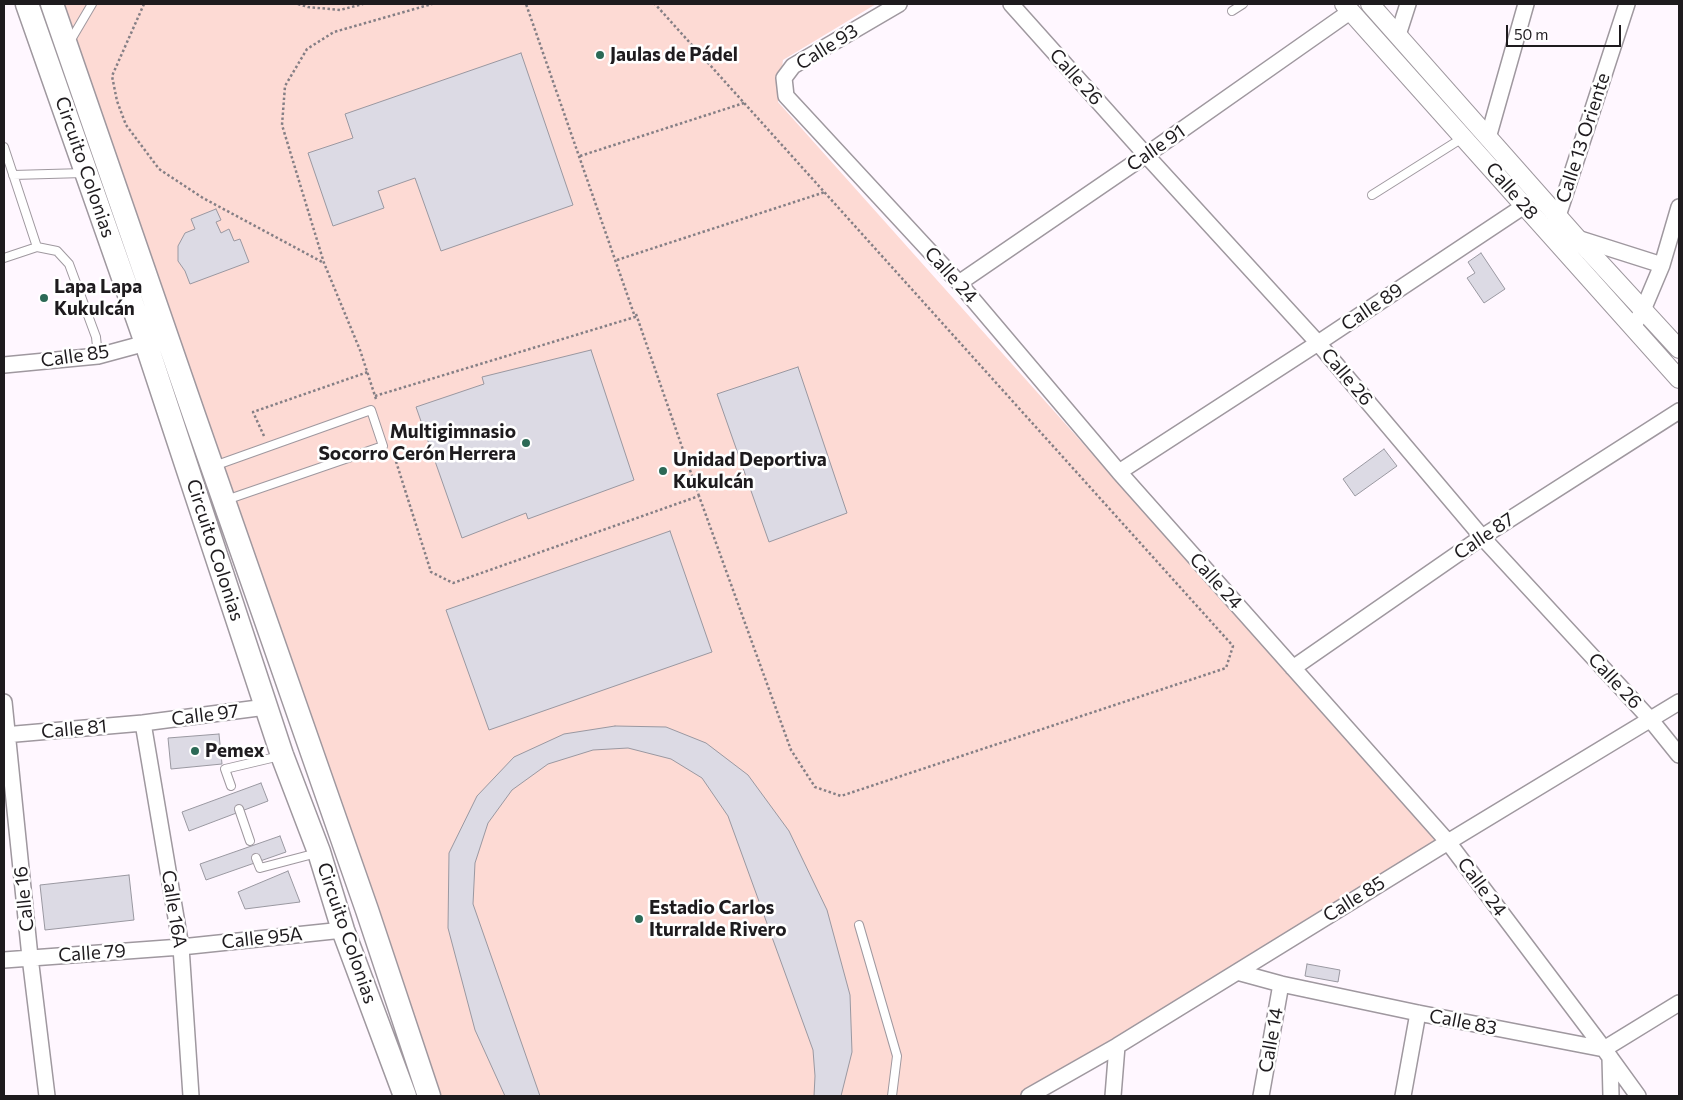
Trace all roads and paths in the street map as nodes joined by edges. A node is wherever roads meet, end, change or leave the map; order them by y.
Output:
1 (27, 4) edge
2 (52, 4) edge
3 (92, 4) edge
4 (144, 4) edge
5 (298, 4) edge
6 (363, 4) edge
7 (432, 4) edge
8 (526, 4) edge
9 (655, 4) edge
10 (899, 4) edge
11 (1011, 4) edge
12 (1243, 4) edge
13 (1370, 4) edge
14 (1408, 4) edge
15 (1526, 4) edge
16 (1627, 4) edge
17 (1347, 8) edge
18 (1232, 11) dead end
19 (1398, 35) junction
20 (66, 48) junction
21 (784, 78) joint
22 (744, 103) junction
23 (1464, 137) junction
24 (1488, 138) junction
25 (4, 147) edge
26 (1146, 155) junction
27 (580, 156) junction
28 (87, 173) junction
29 (13, 175) junction
30 (825, 192) junction
31 (1372, 195) dead end
32 (1524, 206) junction
33 (1678, 212) edge
34 (1558, 216) junction
35 (1577, 238) junction
36 (38, 247) junction
37 (4, 258) edge
38 (616, 260) junction
39 (324, 264) junction
40 (1662, 265) junction
41 (959, 283) junction
42 (1643, 310) junction
43 (1633, 327) junction
44 (146, 343) junction
45 (1318, 343) junction
46 (1679, 349) edge
47 (98, 356) junction
48 (4, 365) edge
49 (368, 372) junction
50 (1679, 379) edge
51 (375, 396) junction
52 (378, 405) dead end
53 (1679, 411) edge
54 (183, 419) junction
55 (269, 446) junction
56 (393, 452) dead end
57 (212, 467) junction
58 (1119, 472) junction
59 (699, 496) junction
60 (224, 500) junction
61 (1482, 537) junction
62 (1293, 668) junction
63 (4, 702) edge
64 (1679, 702) edge
65 (266, 707) junction
66 (1650, 719) junction
67 (143, 723) junction
68 (5, 735) edge
69 (1679, 754) edge
70 (282, 755) junction
71 (231, 786) dead end
72 (239, 809) dead end
73 (250, 841) dead end
74 (1448, 842) junction
75 (319, 852) junction
76 (256, 858) dead end
77 (859, 925) dead end
78 (343, 930) junction
79 (180, 947) junction
80 (30, 957) junction
81 (4, 960) edge
82 (1237, 972) junction
83 (1281, 984) junction
84 (1679, 1003) edge
85 (1418, 1013) junction
86 (1117, 1046) junction
87 (1607, 1053) junction
88 (47, 1096) edge
89 (191, 1096) edge
90 (405, 1096) edge
91 (429, 1096) edge
92 (892, 1096) edge
93 (1029, 1096) edge
94 (1114, 1096) edge
95 (1261, 1096) edge
96 (1403, 1096) edge
97 (1611, 1096) edge
98 (1638, 1096) edge

1 - 28 main road, Circuito Colonias
2 - 20 main road, Circuito Colonias
3 - 20 lane
4 - 39 path
5 - 6 path
7 - 39 path
8 - 27 path
8 - 51 path
9 - 22 path
10 - 21 street, Calle 93
11 - 26 street, Calle 26
12 - 18 lane
13 - 19 street, Calle 28
14 - 19 street
15 - 24 street
16 - 34 street, Calle 13 Oriente
17 - 23 street, Calle 28
17 - 26 street, Calle 91
19 - 24 street, Calle 28
20 - 54 main road, Circuito Colonias
21 - 41 street, Calle 24
22 - 27 path
22 - 30 path
23 - 31 lane
23 - 32 street, Calle 28
24 - 34 street, Calle 28
25 - 29 lane
26 - 41 street, Calle 91
26 - 45 street, Calle 26
27 - 38 path
28 - 29 lane
28 - 44 main road, Circuito Colonias
29 - 36 lane
30 - 38 path
30 - 59 path
32 - 43 street, Calle 28
32 - 45 street, Calle 89
33 - 40 street
34 - 35 street, Calle 28
35 - 40 street
35 - 42 street, Calle 28
36 - 37 lane
36 - 47 lane
38 - 59 path
39 - 49 path
40 - 42 street
41 - 58 street, Calle 24
42 - 43 street
42 - 46 street, Calle 28
43 - 50 street, Calle 28
44 - 47 street, Calle 85
44 - 54 main road, Circuito Colonias
45 - 58 street, Calle 89
45 - 61 street, Calle 26
47 - 48 street, Calle 85
49 - 51 path
49 - 55 path
51 - 52 path
53 - 61 street, Calle 87
54 - 57 main road, Circuito Colonias
54 - 65 main road, Circuito Colonias
55 - 57 lane
55 - 60 lane
56 - 59 path
57 - 60 main road, Circuito Colonias
58 - 62 street, Calle 24
60 - 91 main road, Circuito Colonias
61 - 62 street, Calle 87
61 - 66 street, Calle 26
62 - 74 street, Calle 24
63 - 68 street, Calle 16
64 - 66 street, Calle 85
65 - 67 street, Calle 97
65 - 70 main road, Circuito Colonias
66 - 69 street, Calle 26
66 - 74 street, Calle 85
67 - 68 street, Calle 81
67 - 79 street, Calle 16A
68 - 80 street, Calle 16
70 - 71 lane
70 - 75 main road, Circuito Colonias
72 - 73 lane
74 - 82 street, Calle 85
74 - 87 street, Calle 24
75 - 76 lane
75 - 78 main road, Circuito Colonias
77 - 92 lane
78 - 79 street, Calle 95A
78 - 90 main road, Circuito Colonias
79 - 80 street, Calle 79
79 - 89 street, Calle 16A
80 - 81 street, Calle 79
80 - 88 street, Calle 16
82 - 83 street, Calle 83
82 - 86 street, Calle 85
83 - 85 street, Calle 83
83 - 95 street, Calle 14
84 - 87 street
85 - 87 street, Calle 83
85 - 96 street
86 - 93 street, Calle 85
86 - 94 street
87 - 97 street
87 - 98 street, Calle 24

